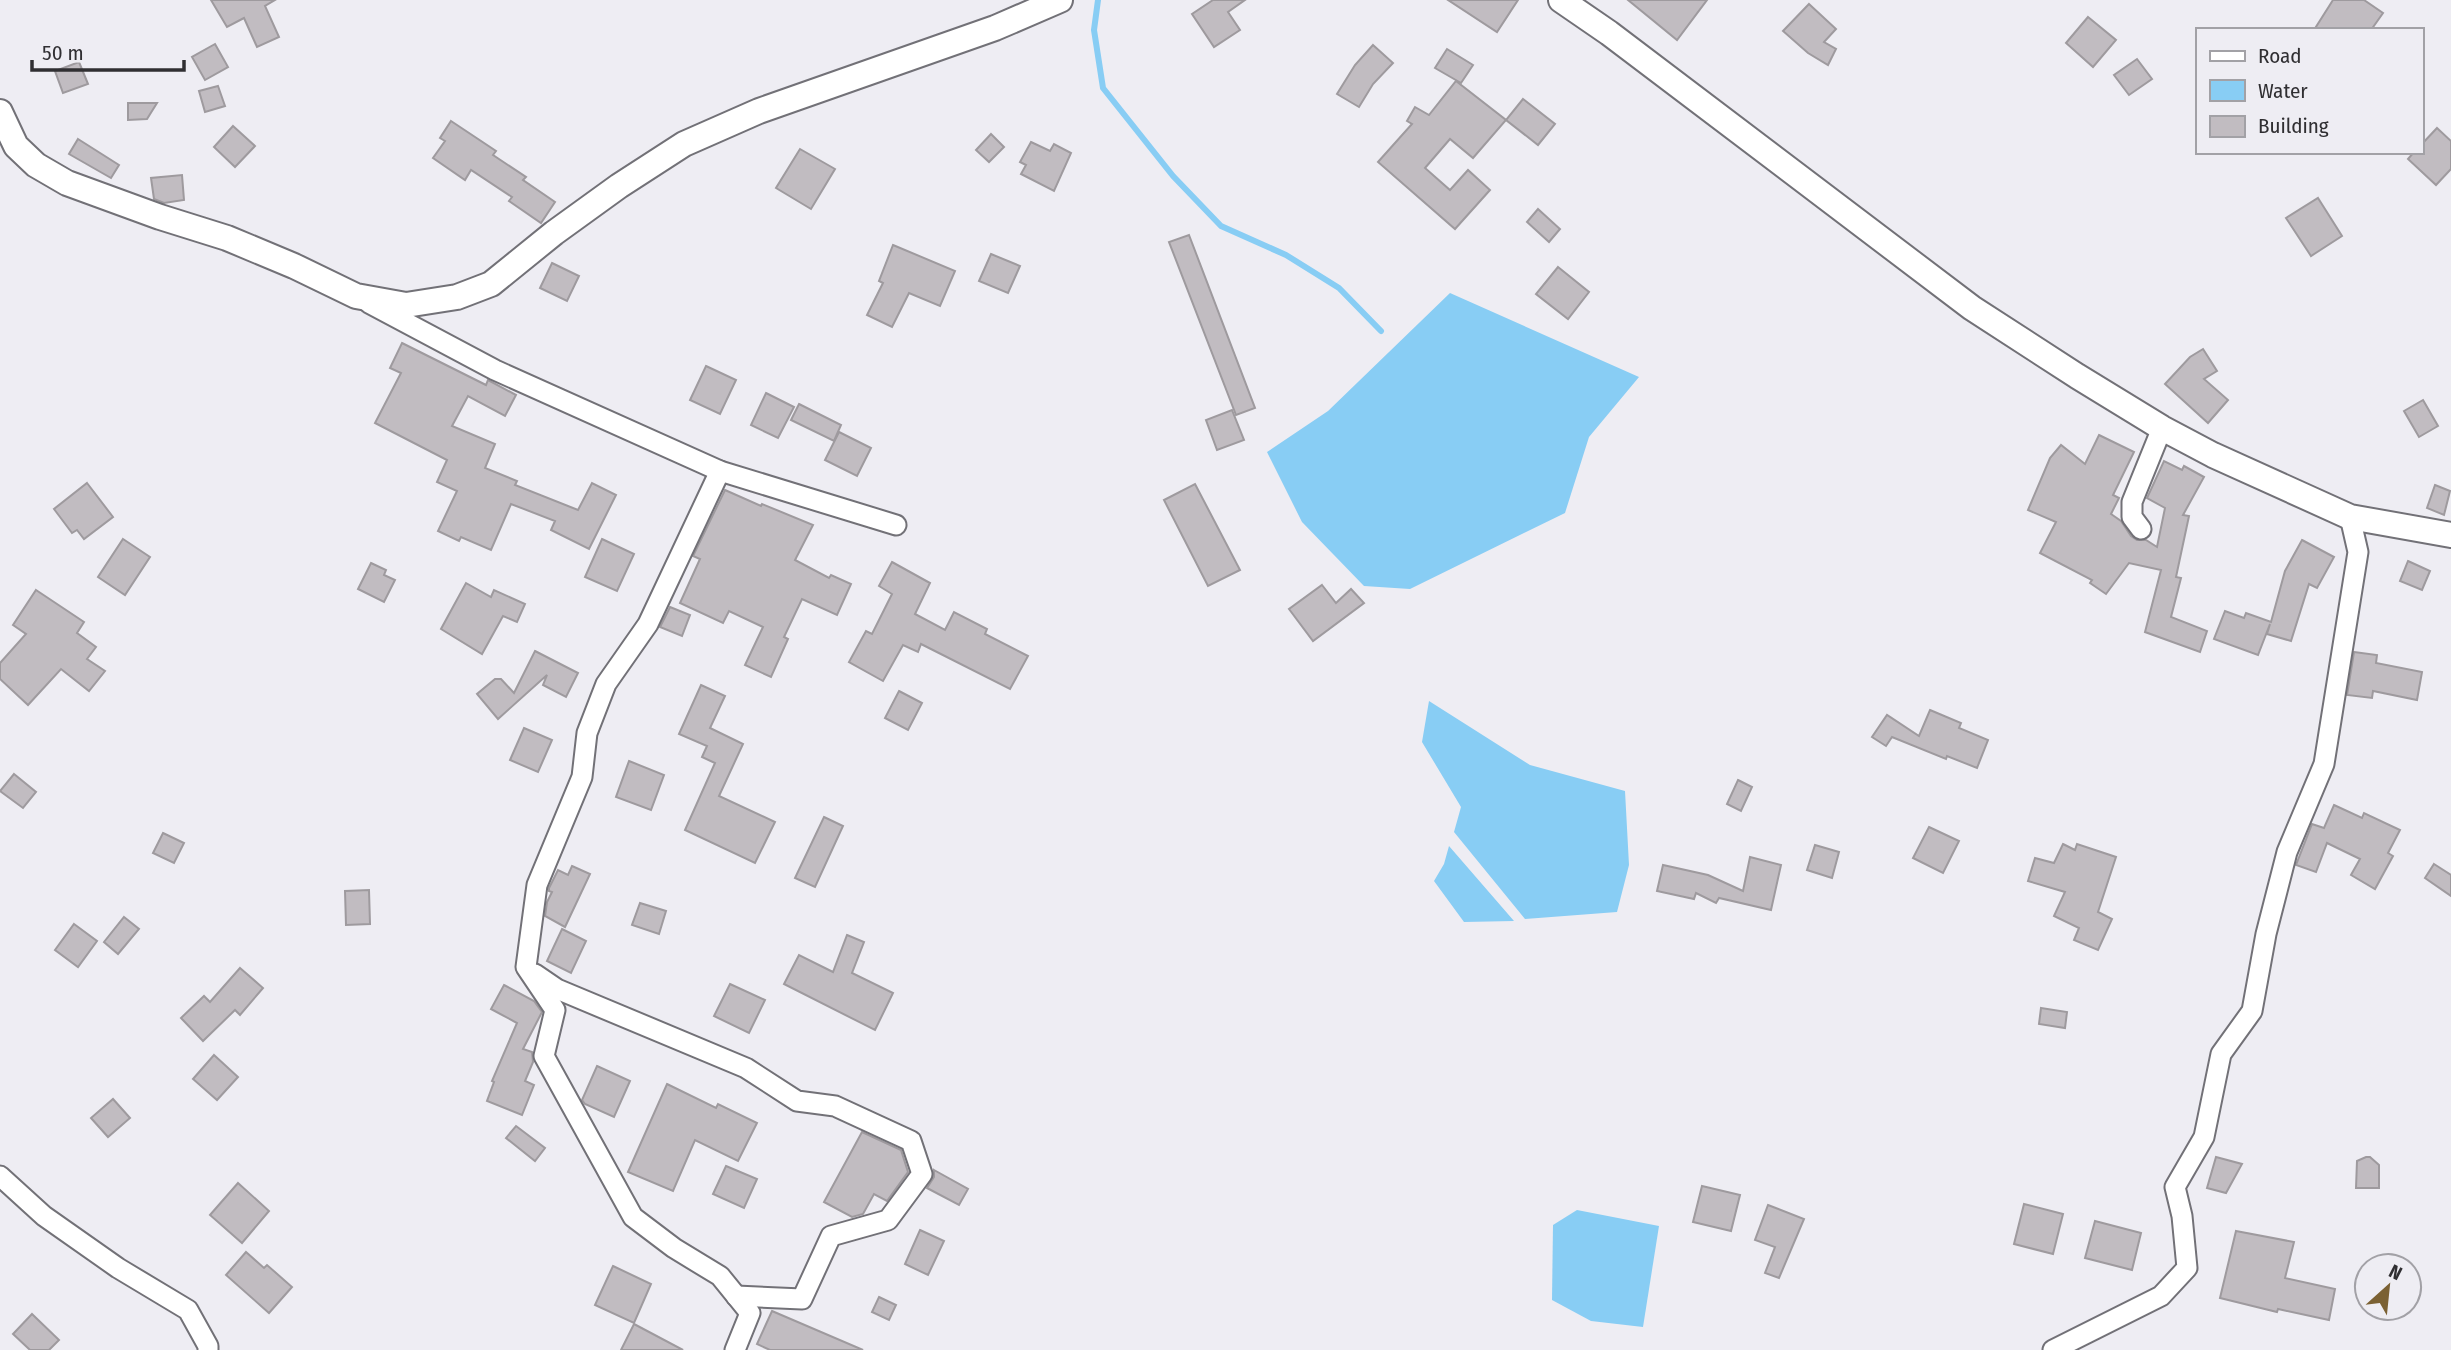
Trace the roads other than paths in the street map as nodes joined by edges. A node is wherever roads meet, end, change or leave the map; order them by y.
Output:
1 (1060, 0) edge
2 (1561, 0) edge
3 (0, 112) edge
4 (356, 296) junction
5 (2162, 428) junction
6 (720, 471) junction
7 (2350, 517) junction
8 (895, 525) dead end
9 (2141, 529) dead end
10 (2451, 535) edge
11 (526, 967) junction
12 (0, 1176) edge
13 (736, 1296) junction
14 (208, 1350) edge
15 (735, 1350) edge
16 (2053, 1350) edge

1 - 4 street
2 - 5 street
3 - 4 street
4 - 6 street
5 - 7 street
5 - 9 street
6 - 8 street
6 - 11 street
7 - 10 street
7 - 16 street
11 - 13 street
11 - 13 street
12 - 14 street
13 - 15 street

